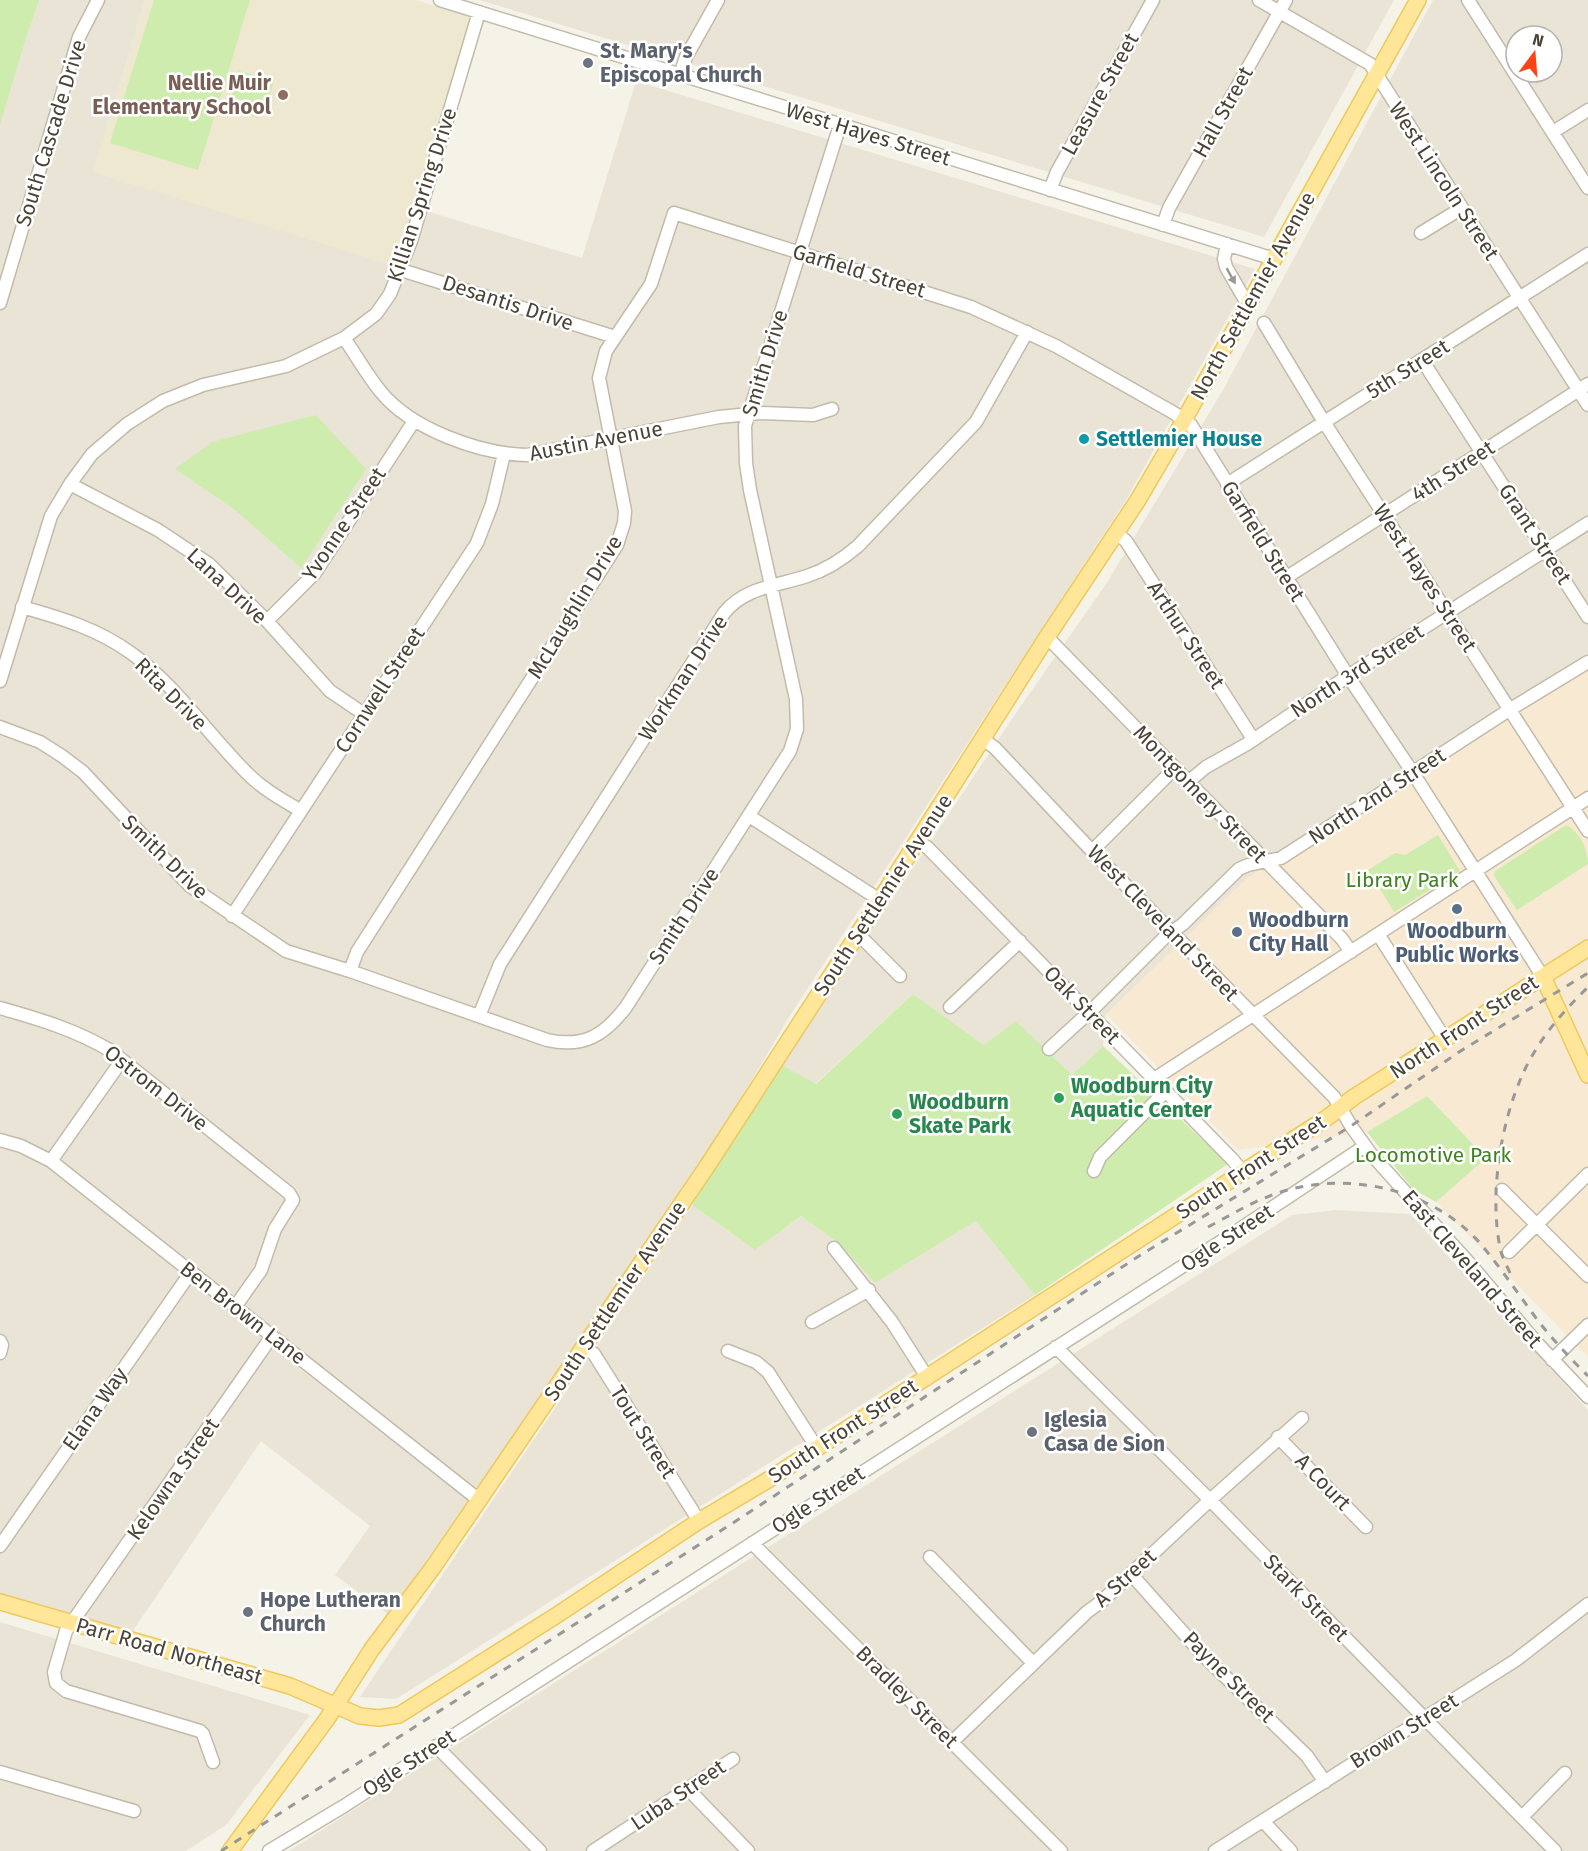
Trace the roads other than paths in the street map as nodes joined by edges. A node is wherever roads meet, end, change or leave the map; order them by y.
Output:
1 (98, 0) edge
2 (441, 0) edge
3 (718, 0) edge
4 (1153, 0) edge
5 (1259, 0) edge
6 (1418, 0) edge
7 (1468, 0) edge
8 (1283, 6) edge
9 (479, 12) junction
10 (680, 75) junction
11 (1376, 75) junction
12 (1588, 110) edge
13 (840, 125) junction
14 (1553, 132) junction
15 (1588, 188) edge
16 (1050, 190) junction
17 (1461, 208) junction
18 (674, 213) joint
19 (1163, 225) junction
20 (1421, 233) dead end
21 (1227, 244) junction
22 (800, 253) junction
23 (1588, 254) edge
24 (1274, 260) junction
25 (401, 270) junction
26 (1519, 298) junction
27 (0, 303) edge
28 (1248, 305) junction
29 (1264, 323) dead end
30 (1027, 332) junction
31 (615, 337) junction
32 (344, 338) junction
33 (1422, 360) junction
34 (1583, 387) edge
35 (1588, 405) edge
36 (832, 409) dead end
37 (748, 414) junction
38 (1184, 420) junction
39 (414, 421) junction
40 (1324, 422) junction
41 (610, 440) junction
42 (1482, 452) junction
43 (504, 454) junction
44 (70, 484) junction
45 (1227, 484) junction
46 (1384, 515) junction
47 (1588, 523) edge
48 (1116, 533) junction
49 (1545, 550) junction
50 (1287, 577) junction
51 (772, 585) junction
52 (22, 607) junction
53 (1448, 613) junction
54 (1588, 617) edge
55 (267, 621) junction
56 (1047, 637) junction
57 (1588, 662) edge
58 (1348, 676) junction
59 (0, 681) edge
60 (1509, 710) junction
61 (364, 714) junction
62 (0, 727) edge
63 (983, 739) junction
64 (1253, 739) junction
65 (1175, 768) junction
66 (1413, 773) junction
67 (1188, 782) junction
68 (1588, 798) edge
69 (1574, 808) junction
70 (301, 811) junction
71 (749, 816) junction
72 (1588, 831) edge
73 (918, 841) junction
74 (1092, 851) junction
75 (1266, 862) junction
76 (1475, 870) junction
77 (880, 900) junction
78 (232, 916) junction
79 (1172, 932) junction
80 (858, 934) junction
81 (1378, 934) junction
82 (1020, 941) junction
83 (1588, 948) edge
84 (1351, 952) junction
85 (350, 971) junction
86 (900, 976) dead end
87 (1542, 977) junction
88 (950, 1007) dead end
89 (0, 1008) edge
90 (1089, 1013) junction
91 (1252, 1015) junction
92 (478, 1016) junction
93 (1445, 1039) junction
94 (1049, 1049) dead end
95 (122, 1060) junction
96 (1588, 1075) edge
97 (1154, 1079) junction
98 (1166, 1091) junction
99 (1341, 1108) junction
100 (0, 1140) edge
101 (1365, 1146) junction
102 (51, 1161) junction
103 (1094, 1171) dead end
104 (1243, 1172) junction
105 (1588, 1174) edge
106 (1502, 1190) dead end
107 (1538, 1225) junction
108 (834, 1248) dead end
109 (1509, 1252) dead end
110 (191, 1272) junction
111 (1588, 1276) edge
112 (868, 1290) junction
113 (235, 1307) junction
114 (812, 1322) dead end
115 (1588, 1325) edge
116 (272, 1336) junction
117 (584, 1347) junction
118 (1056, 1347) junction
119 (728, 1351) dead end
120 (1552, 1360) junction
121 (927, 1377) junction
122 (1588, 1397) edge
123 (1302, 1418) dead end
124 (1278, 1437) junction
125 (817, 1448) junction
126 (479, 1500) junction
127 (1210, 1500) junction
128 (699, 1521) junction
129 (1366, 1527) dead end
130 (752, 1543) junction
131 (0, 1546) edge
132 (930, 1557) dead end
133 (1131, 1574) junction
134 (0, 1602) edge
135 (1588, 1604) edge
136 (72, 1623) junction
137 (1033, 1663) junction
138 (335, 1706) junction
139 (1424, 1719) junction
140 (952, 1742) junction
141 (436, 1746) junction
142 (733, 1759) dead end
143 (213, 1762) dead end
144 (0, 1772) edge
145 (1565, 1773) dead end
146 (1325, 1782) junction
147 (688, 1789) junction
148 (134, 1811) dead end
149 (1522, 1817) junction
150 (1263, 1821) junction
151 (230, 1851) edge
152 (269, 1851) edge
153 (540, 1851) edge
154 (593, 1851) edge
155 (748, 1851) edge
156 (1061, 1851) edge
157 (1215, 1851) edge
158 (1291, 1851) edge
159 (1555, 1851) edge

1 - 27 street, South Cascade Drive
2 - 9 street, West Hayes Street
3 - 10 street
4 - 16 street, Leasure Street
5 - 8 street, West Lincoln Street
6 - 11 main road, North Settlemier Avenue
7 - 14 street
8 - 11 street, West Lincoln Street
8 - 19 street, Hall Street
9 - 10 street, West Hayes Street
9 - 25 street, Killian Spring Drive
10 - 13 street, West Hayes Street
11 - 17 street, West Lincoln Street
11 - 24 main road, North Settlemier Avenue
12 - 14 street
13 - 16 street, West Hayes Street
13 - 22 street, Smith Drive
14 - 15 street
16 - 19 street, West Hayes Street
17 - 20 street
17 - 26 street, West Lincoln Street
18 - 22 street, Garfield Street
18 - 31 street, McLaughlin Drive
19 - 21 street, West Hayes Street
21 - 24 street, West Hayes Street
21 -> 28 street
22 - 30 street, Garfield Street
22 - 37 street, Smith Drive
23 - 26 street, 5th Street
24 - 28 main road, North Settlemier Avenue
25 - 31 street, Desantis Drive
25 - 32 street, Killian Spring Drive
26 - 33 street, 5th Street
26 - 34 street, West Lincoln Street
28 - 38 main road, North Settlemier Avenue
29 - 40 street, West Hayes Street
30 - 38 street, Garfield Street
30 - 51 street, Workman Drive
31 - 41 street, McLaughlin Drive
32 - 39 street, Austin Avenue
32 - 44 street, Killian Spring Drive
33 - 40 street, 5th Street
33 - 42 street, Grant Street
34 - 35 street, West Lincoln Street
34 - 42 street, 4th Street
36 - 37 street, Austin Avenue
37 - 41 street, Austin Avenue
37 - 51 street, Smith Drive
38 - 45 street, Garfield Street
38 - 48 main road, North Settlemier Avenue
39 - 43 street, Austin Avenue
39 - 55 street, Yvonne Street
40 - 45 street, 5th Street
40 - 46 street, West Hayes Street
41 - 43 street, Austin Avenue
41 - 85 street, McLaughlin Drive
42 - 46 street, 4th Street
42 - 49 street, Grant Street
43 - 61 street, Cornwell Street
44 - 52 street, Killian Spring Drive
44 - 55 street, Lana Drive
45 - 50 street, Garfield Street
46 - 50 street, 4th Street
46 - 53 street, West Hayes Street
47 - 49 street, North 3rd Street
48 - 56 main road, North Settlemier Avenue
48 - 64 street, Arthur Street
49 - 53 street, North 3rd Street
49 - 54 street, Grant Street
50 - 58 street, Garfield Street
51 - 71 street, Smith Drive
51 - 92 street, Workman Drive
52 - 59 street, Killian Spring Drive
52 - 70 street, Rita Drive
53 - 58 street, North 3rd Street
53 - 60 street, West Hayes Street
55 - 61 street, Lana Drive
56 - 63 main road, North Settlemier Avenue
56 - 65 street, Montgomery Street
57 - 60 street, North 2nd Street
58 - 64 street, North 3rd Street
58 - 66 street, Garfield Street
60 - 66 street, North 2nd Street
60 - 69 street, West Hayes Street
61 - 70 street, Cornwell Street
62 - 78 street, Smith Drive
63 - 73 main road, South Settlemier Avenue
63 - 74 street, West Cleveland Street
64 - 67 street, North 3rd Street
65 - 67 street, Montgomery Street
65 - 74 street
66 - 75 street, North 2nd Street
66 - 76 street, Garfield Street
67 - 75 street, Montgomery Street
68 - 69 street
69 - 72 street, West Hayes Street
69 - 76 street
70 - 78 street, Cornwell Street
71 - 77 street
71 - 92 street, Smith Drive
73 - 77 main road, South Settlemier Avenue
73 - 82 street, Oak Street
74 - 79 street, West Cleveland Street
75 - 79 street, North 2nd Street
75 - 84 street, Montgomery Street
76 - 81 street
76 - 87 street, Garfield Street
77 - 80 main road, South Settlemier Avenue
78 - 85 street, Smith Drive
79 - 90 street, North 2nd Street
79 - 91 street, West Cleveland Street
80 - 86 street
80 - 117 main road, South Settlemier Avenue
81 - 84 street
81 - 93 street
82 - 88 street
82 - 90 street, Oak Street
83 - 87 main road, North Front Street
84 - 91 street
85 - 92 street, Smith Drive
87 - 93 main road, North Front Street
87 - 96 main road
89 - 95 street, Ostrom Drive
90 - 94 street, North 2nd Street
90 - 97 street, Oak Street
91 - 97 street
91 - 99 street, West Cleveland Street
93 - 99 main road, North Front Street
95 - 102 street
95 - 113 street, Ostrom Drive
97 - 98 street, Oak Street
98 - 103 street
98 - 104 street, Oak Street
99 - 101 street, East Cleveland Street
99 - 104 main road, South Front Street
100 - 102 street, Ben Brown Lane
101 - 118 street, Ogle Street
101 - 120 street, East Cleveland Street
102 - 110 street, Ben Brown Lane
104 - 121 main road, South Front Street
105 - 107 street
106 - 107 street
107 - 109 street
107 - 111 street
108 - 112 street
110 - 113 street, Ben Brown Lane
110 - 131 street, Elana Way
112 - 114 street
112 - 121 street
113 - 116 street, Ben Brown Lane
115 - 120 street
116 - 126 street, Ben Brown Lane
116 - 136 street, Kelowna Street
117 - 126 main road, South Settlemier Avenue
117 - 128 street, Tout Street
118 - 127 street, Stark Street
118 - 130 street, Ogle Street
119 - 125 street
120 - 122 street, East Cleveland Street
121 - 125 main road, South Front Street
123 - 124 street, A Street
124 - 127 street, A Street
124 - 129 street, A Court
125 - 128 main road, South Front Street
126 - 138 main road, South Settlemier Avenue
127 - 133 street, A Street
127 - 139 street, Stark Street
128 - 138 main road, South Front Street
130 - 140 street, Bradley Street
130 - 141 street, Ogle Street
132 - 137 street
133 - 137 street, A Street
133 - 146 street, Payne Street
134 - 136 main road, Parr Road Northeast
135 - 139 street, Brown Street
136 - 138 main road, Parr Road Northeast
136 - 143 street, Kelowna Street
137 - 140 street, A Street
138 - 151 main road, South Settlemier Avenue
139 - 146 street, Brown Street
139 - 149 street, Stark Street
140 - 156 street, Bradley Street
141 - 152 street, Ogle Street
141 - 153 street
142 - 147 street, Luba Street
144 - 148 street
145 - 149 street
146 - 150 street, Brown Street
147 - 154 street, Luba Street
147 - 155 street
149 - 159 street, Stark Street
150 - 157 street, Brown Street
150 - 158 street

